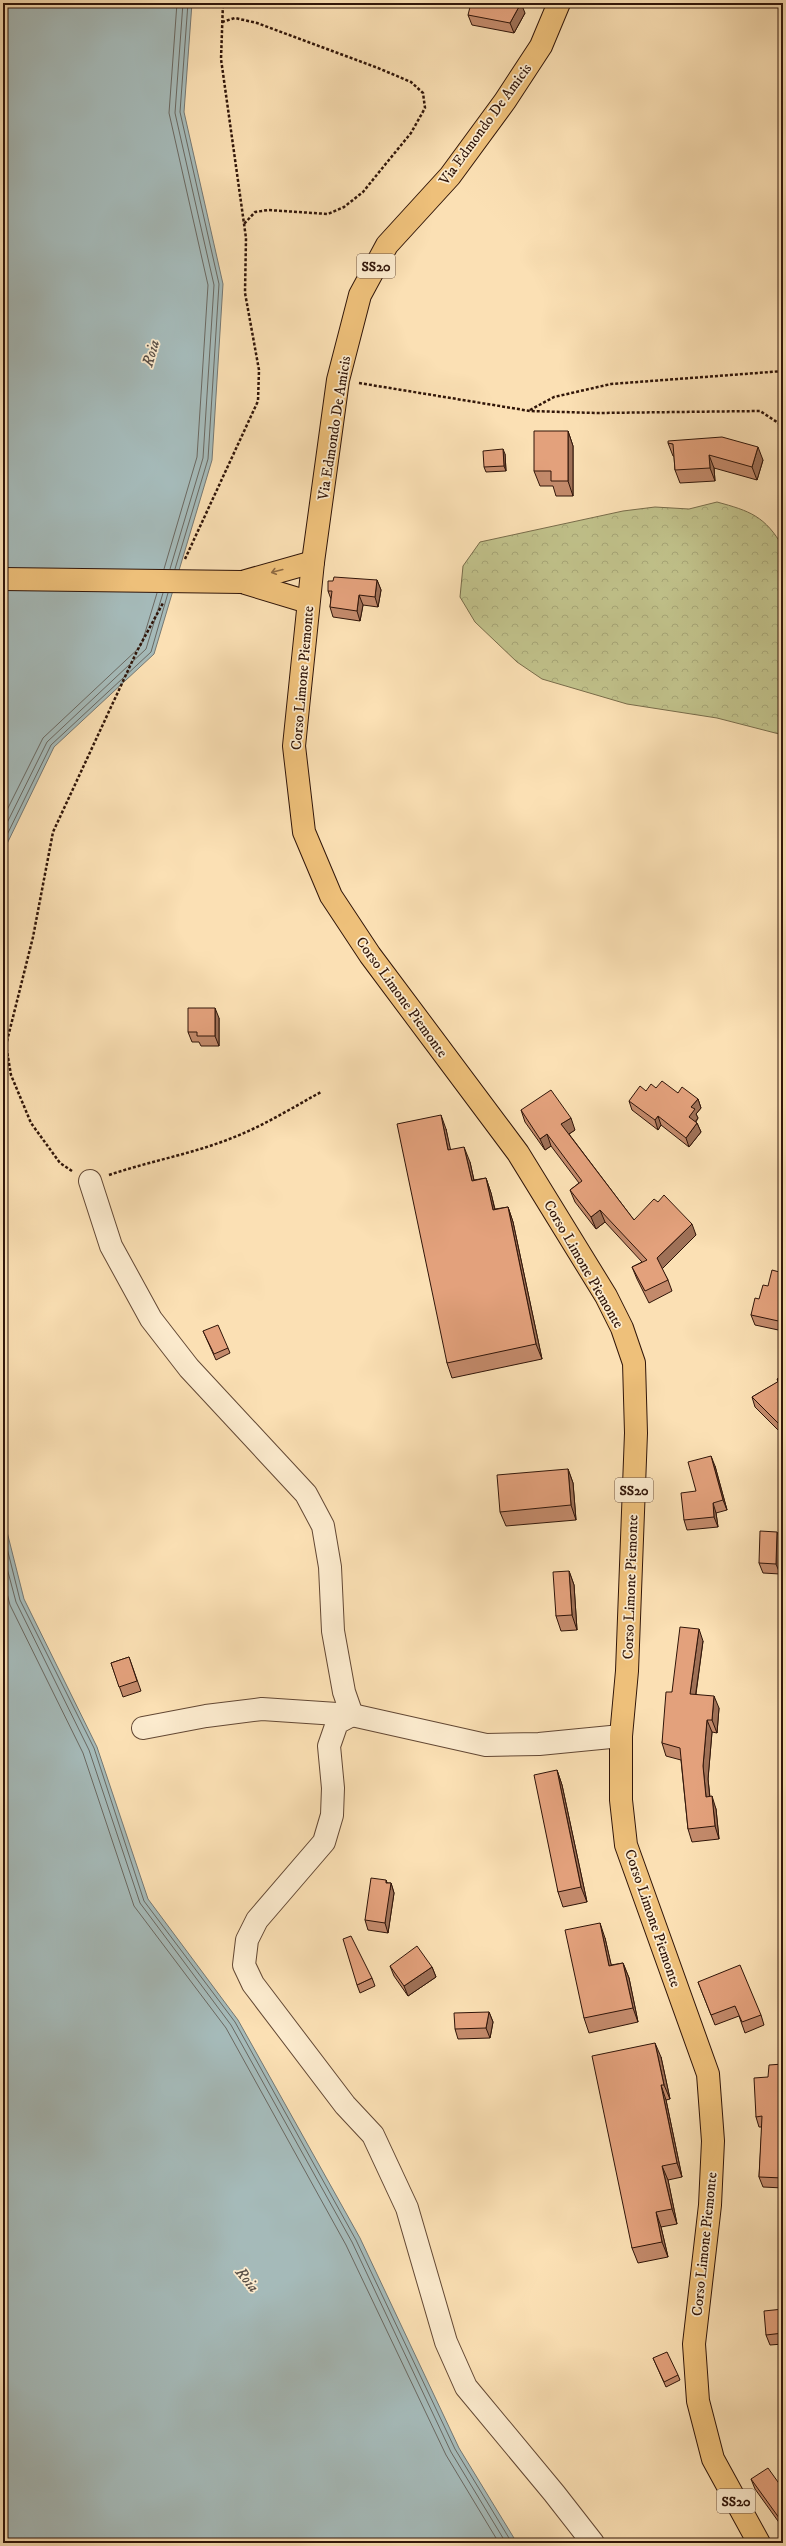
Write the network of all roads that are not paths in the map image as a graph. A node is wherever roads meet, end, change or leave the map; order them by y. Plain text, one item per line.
1 (559, 3) edge
2 (312, 571) junction
3 (3, 579) edge
4 (242, 582) junction
5 (308, 602) junction
6 (90, 1181) road end
7 (352, 1715) junction
8 (143, 1728) dead end
9 (621, 1736) junction
10 (593, 2543) edge
11 (759, 2543) edge

1 - 2 main road, Via Edmondo De Amicis / SS20
2 -> 4 main road
2 - 5 main road, Corso Limone Piemonte / SS20
3 - 4 main road, bridge
4 - 5 main road
5 - 9 main road, Corso Limone Piemonte / SS20
6 - 7 lane
7 - 8 lane
7 - 9 lane
7 - 10 lane
9 - 11 main road, Corso Limone Piemonte / SS20

